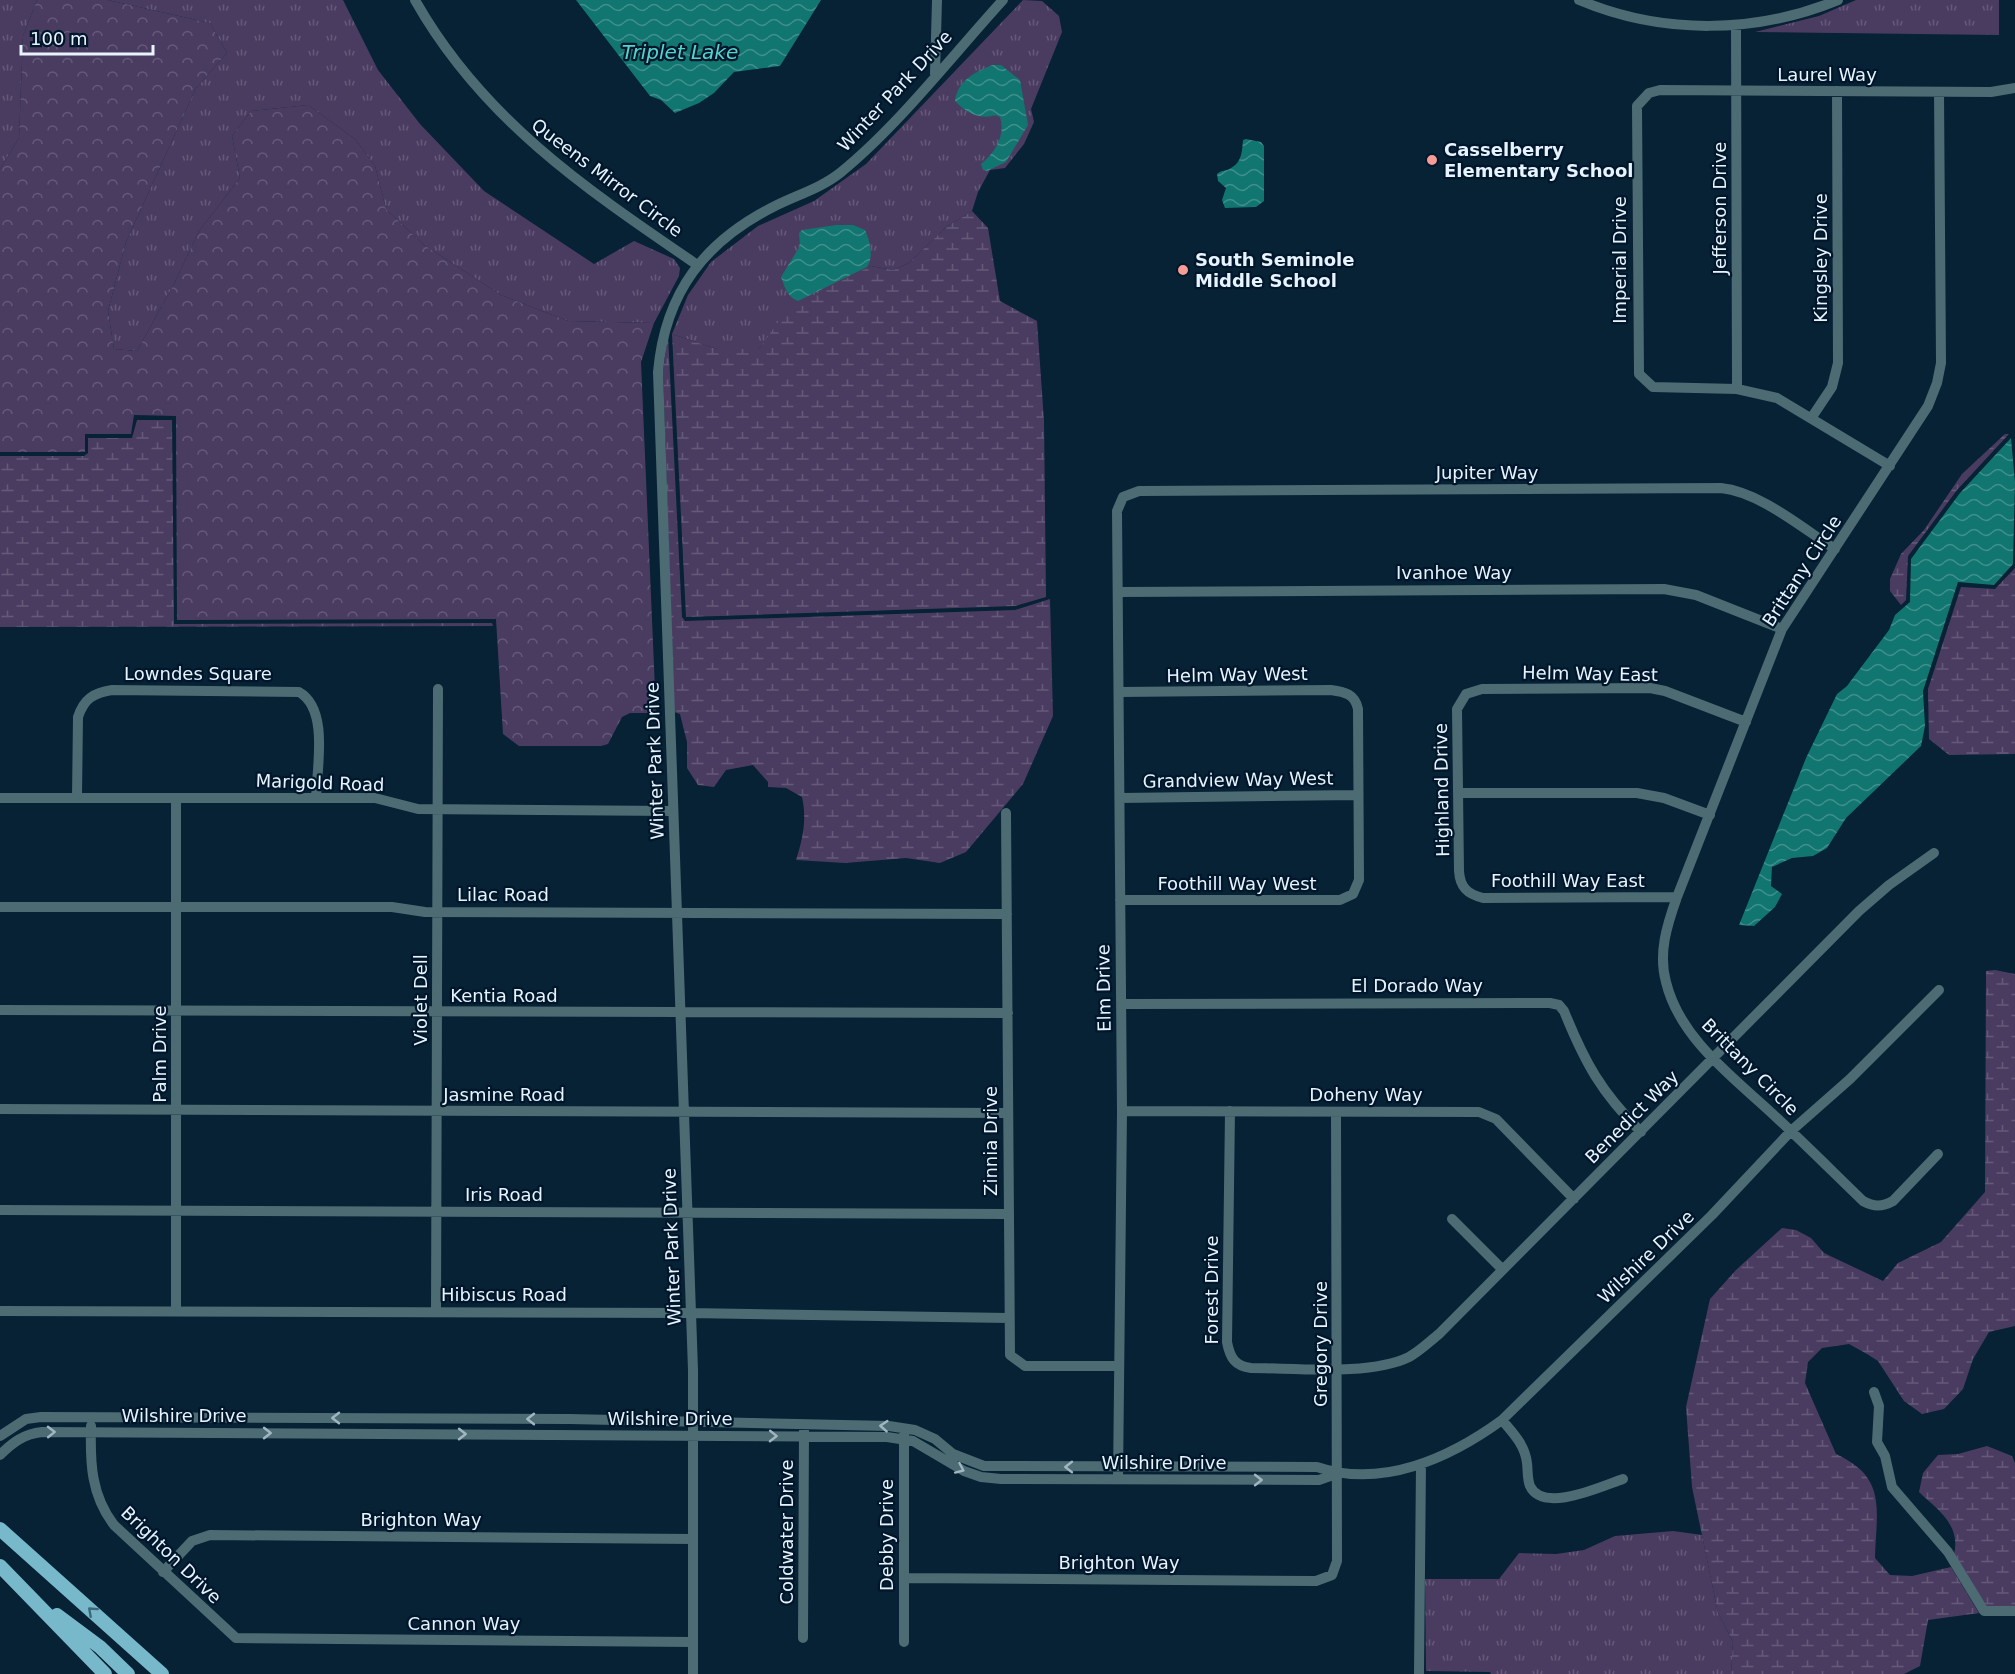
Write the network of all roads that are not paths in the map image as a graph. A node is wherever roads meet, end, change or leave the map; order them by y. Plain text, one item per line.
1 (415, 0) edge
2 (937, 0) edge
3 (1003, 0) edge
4 (1579, 0) edge
5 (1838, 0) edge
6 (1736, 27) junction
7 (935, 74) junction
8 (2015, 88) edge
9 (1735, 91) junction
10 (1837, 91) junction
11 (1939, 92) junction
12 (1641, 100) joint
13 (696, 264) junction
14 (1737, 389) junction
15 (1812, 417) junction
16 (1890, 466) junction
17 (1123, 497) joint
18 (1835, 549) junction
19 (1118, 592) junction
20 (1782, 629) junction
21 (438, 689) dead end
22 (1120, 692) junction
23 (1466, 694) joint
24 (1746, 722) junction
25 (1459, 793) junction
26 (1358, 795) junction
27 (77, 797) junction
28 (0, 798) edge
29 (176, 798) junction
30 (316, 798) junction
31 (1120, 798) junction
32 (438, 809) junction
33 (673, 811) junction
34 (1006, 813) dead end
35 (1710, 815) junction
36 (1934, 853) dead end
37 (1463, 888) joint
38 (1677, 897) junction
39 (1120, 900) junction
40 (0, 907) edge
41 (177, 907) junction
42 (438, 912) junction
43 (677, 912) junction
44 (1007, 914) junction
45 (1939, 990) dead end
46 (1121, 1004) junction
47 (0, 1010) edge
48 (177, 1010) junction
49 (680, 1012) junction
50 (1008, 1012) junction
51 (437, 1013) junction
52 (1713, 1058) junction
53 (0, 1109) edge
54 (176, 1111) junction
55 (437, 1111) junction
56 (1122, 1111) junction
57 (1230, 1111) junction
58 (684, 1112) junction
59 (1336, 1112) junction
60 (1008, 1113) junction
61 (1791, 1131) junction
62 (1641, 1132) junction
63 (1938, 1154) dead end
64 (1574, 1199) junction
65 (0, 1210) edge
66 (176, 1210) junction
67 (437, 1212) junction
68 (688, 1213) junction
69 (1008, 1214) junction
70 (1452, 1219) dead end
71 (1502, 1269) junction
72 (0, 1311) edge
73 (176, 1311) junction
74 (436, 1311) junction
75 (690, 1313) junction
76 (1008, 1318) junction
77 (1119, 1366) junction
78 (1338, 1368) junction
79 (1874, 1392) dead end
80 (91, 1417) junction
81 (379, 1418) junction
82 (569, 1419) junction
83 (1502, 1420) junction
84 (694, 1422) junction
85 (804, 1431) junction
86 (91, 1432) junction
87 (3, 1433) edge
88 (380, 1434) junction
89 (570, 1434) junction
90 (693, 1435) junction
91 (904, 1435) junction
92 (13, 1442) junction
93 (0, 1455) edge
94 (1421, 1464) junction
95 (1118, 1467) junction
96 (1336, 1474) junction
97 (1118, 1479) junction
98 (1623, 1479) dead end
99 (0, 1529) edge
100 (693, 1539) junction
101 (0, 1566) edge
102 (164, 1572) junction
103 (1332, 1575) joint
104 (904, 1578) junction
105 (31, 1596) junction
106 (2015, 1611) edge
107 (236, 1638) joint
108 (803, 1638) dead end
109 (693, 1642) junction
110 (904, 1642) dead end
111 (105, 1674) edge
112 (128, 1674) edge
113 (162, 1674) edge
114 (693, 1674) edge
115 (1419, 1674) edge

1 - 13 street, Queens Mirror Circle
2 - 7 street
3 - 7 street, Winter Park Drive
4 - 6 street
5 - 6 street
6 - 9 street, Jefferson Drive
7 - 13 street, Winter Park Drive
8 - 11 street, Laurel Way
9 - 10 street, Laurel Way
9 - 12 street, Laurel Way
9 - 14 street, Jefferson Drive
10 - 11 street, Laurel Way
10 - 15 street, Kingsley Drive
11 - 16 street, Brittany Circle
12 - 14 street, Imperial Drive
13 - 33 street, Winter Park Drive
14 - 15 street
15 - 16 street
16 - 18 street, Brittany Circle
17 - 18 street, Jupiter Way
17 - 19 street, Elm Drive
18 - 20 street, Brittany Circle
19 - 20 street, Ivanhoe Way
19 - 22 street, Elm Drive
20 - 24 street, Brittany Circle
21 - 32 street, Violet Dell
22 - 26 street, Helm Way West
22 - 31 street, Elm Drive
23 - 24 street, Helm Way East
23 - 25 street, Highland Drive
24 - 35 street, Brittany Circle
25 - 35 street
25 - 37 street, Highland Drive
26 - 31 street, Grandview Way West
26 - 39 street, Foothill Way West
27 - 28 street, Marigold Road
27 - 29 street, Marigold Road
27 - 30 street, Lowndes Square
29 - 30 street, Marigold Road
29 - 41 street, Palm Drive
30 - 32 street, Marigold Road
31 - 39 street, Elm Drive
32 - 33 street, Marigold Road
32 - 42 street, Violet Dell
33 - 43 street, Winter Park Drive
34 - 44 street, Zinnia Drive
35 - 38 street, Brittany Circle
36 - 52 street, Benedict Way
37 - 38 street, Foothill Way East
38 - 52 street, Brittany Circle
39 - 46 street, Elm Drive
40 - 41 street, Lilac Road
41 - 42 street, Lilac Road
41 - 48 street, Palm Drive
42 - 43 street, Lilac Road
42 - 51 street, Violet Dell
43 - 44 street, Lilac Road
43 - 49 street, Winter Park Drive
44 - 50 street, Zinnia Drive
45 - 61 street, Wilshire Drive
46 - 56 street, Elm Drive
46 - 62 street, El Dorado Way
47 - 48 street, Kentia Road
48 - 51 street, Kentia Road
48 - 54 street, Palm Drive
49 - 50 street, Kentia Road
49 - 51 street, Kentia Road
49 - 58 street, Winter Park Drive
50 - 60 street, Zinnia Drive
51 - 55 street, Violet Dell
52 - 61 street, Brittany Circle
52 - 62 street, Benedict Way
53 - 54 street, Jasmine Road
54 - 55 street, Jasmine Road
54 - 66 street, Palm Drive
55 - 58 street, Jasmine Road
55 - 67 street, Violet Dell
56 - 57 street, Doheny Way
56 - 77 street, Elm Drive
57 - 59 street, Doheny Way
57 - 78 street, Forest Drive
58 - 60 street, Jasmine Road
58 - 68 street, Winter Park Drive
59 - 64 street, Doheny Way
59 - 78 street, Gregory Drive
60 - 69 street, Zinnia Drive
61 - 63 street, Brittany Circle
61 - 83 street, Wilshire Drive
62 - 64 street, Benedict Way
64 - 71 street, Benedict Way
65 - 66 street, Iris Road
66 - 67 street, Iris Road
66 - 73 street, Palm Drive
67 - 68 street, Iris Road
67 - 74 street, Violet Dell
68 - 69 street, Iris Road
68 - 75 street, Winter Park Drive
69 - 76 street, Zinnia Drive
70 - 71 street
71 - 78 street, Benedict Way
72 - 73 street, Hibiscus Road
73 - 74 street, Hibiscus Road
74 - 75 street, Hibiscus Road
75 - 76 street, Hibiscus Road
75 - 84 street, Winter Park Drive
76 - 77 street, Zinnia Drive
77 - 95 street, Elm Drive
78 - 96 street, Gregory Drive
79 - 106 street
81 -> 80 street, Wilshire Drive
80 - 86 street, Brighton Drive
80 - 87 street, Wilshire Drive
82 -> 81 street, Wilshire Drive
81 - 88 street
82 - 84 street, Wilshire Drive
82 - 89 street
83 - 94 street, Wilshire Drive
83 - 98 street
84 - 85 street, Wilshire Drive
84 - 90 street, Winter Park Drive
90 -> 85 street, Wilshire Drive
85 - 91 street, Wilshire Drive
85 - 108 street, Coldwater Drive
86 -> 88 street, Wilshire Drive
92 -> 86 street, Wilshire Drive
86 - 102 street, Brighton Drive
87 - 92 street
88 -> 89 street, Wilshire Drive
89 - 90 street, Wilshire Drive
90 - 100 street, Winter Park Drive
95 -> 91 street, Wilshire Drive
91 -> 97 street, Wilshire Drive
91 - 104 street, Debby Drive
92 - 93 street, Wilshire Drive
94 - 96 street, Wilshire Drive
94 - 115 street
95 - 96 street, Wilshire Drive
95 - 97 street, Elm Drive
97 -> 96 street, Wilshire Drive
96 - 103 street, Gregory Drive
113 -> 99 main road
100 - 102 street, Brighton Way
100 - 109 street, Winter Park Drive
101 - 105 main road
102 - 107 street, Brighton Drive
103 - 104 street, Brighton Way
104 - 110 street, Debby Drive
105 - 111 main road
105 - 112 main road
107 - 109 street, Cannon Way
109 - 114 street, Winter Park Drive

